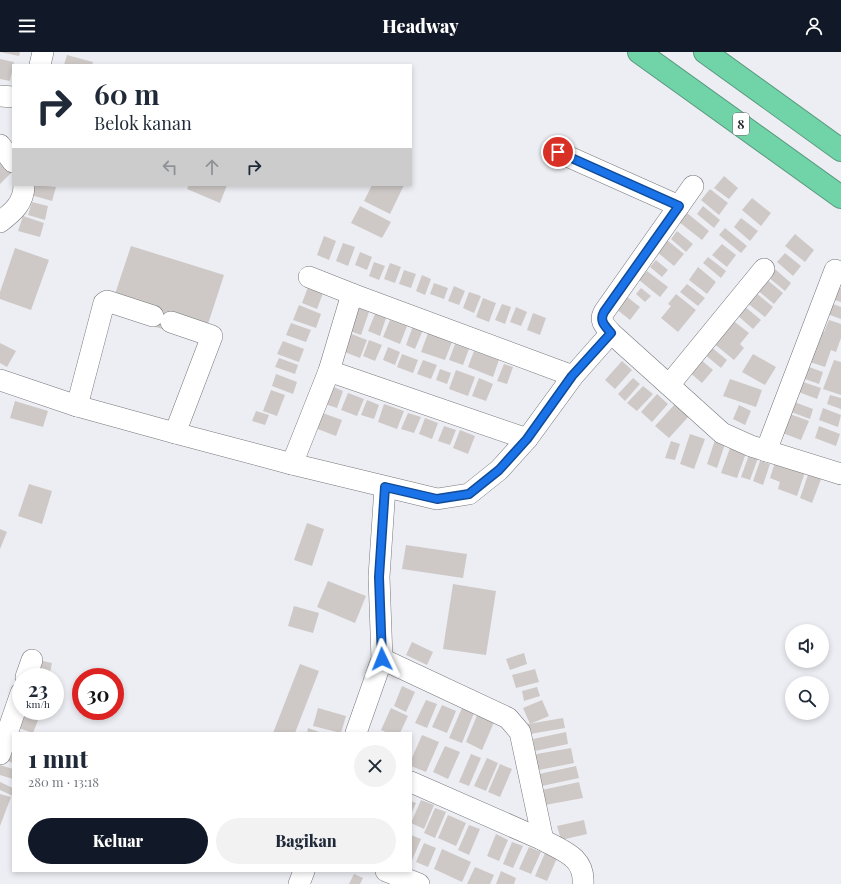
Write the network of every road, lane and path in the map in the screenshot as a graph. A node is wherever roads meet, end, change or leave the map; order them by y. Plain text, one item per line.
1 (43, 52) edge
2 (639, 52) edge
3 (704, 52) edge
4 (719, 60) edge
5 (40, 64) edge
6 (0, 96) edge
7 (12, 97) edge
8 (0, 145) edge
9 (841, 150) edge
10 (558, 152) dead end
11 (12, 161) edge
12 (24, 186) edge
13 (694, 186) dead end
14 (841, 197) edge
15 (679, 206) junction
16 (0, 222) edge
17 (764, 269) dead end
18 (835, 270) dead end
19 (309, 277) dead end
20 (352, 294) junction
21 (611, 333) junction
22 (329, 371) junction
23 (572, 376) junction
24 (0, 380) edge
25 (669, 385) junction
26 (77, 406) junction
27 (175, 433) junction
28 (527, 439) junction
29 (766, 451) junction
30 (292, 464) junction
31 (841, 474) edge
32 (385, 487) junction
33 (382, 659) junction
34 (12, 719) edge
35 (356, 732) edge
36 (0, 754) edge
37 (412, 782) edge
38 (543, 840) junction
39 (304, 872) edge
40 (389, 872) edge
41 (299, 884) edge
42 (419, 884) edge
43 (583, 884) edge

1 - 5 street
2 - 14 highway, 8
3 - 4 highway
4 - 9 highway
6 - 7 street
8 - 11 street
10 - 15 street
12 - 16 street
13 - 15 street
15 - 21 street
17 - 25 street
18 - 29 street
19 - 20 street
20 - 22 street
20 - 23 street
21 - 23 street
21 - 25 street
22 - 28 street
22 - 30 street
23 - 28 street
24 - 26 street
25 - 29 street
26 - 27 street
26 - 27 street
27 - 30 street
28 - 32 street
29 - 31 street
30 - 32 street
32 - 33 street
33 - 35 street
33 - 38 street
34 - 36 street
37 - 38 street
38 - 43 street
39 - 41 street
40 - 42 street

